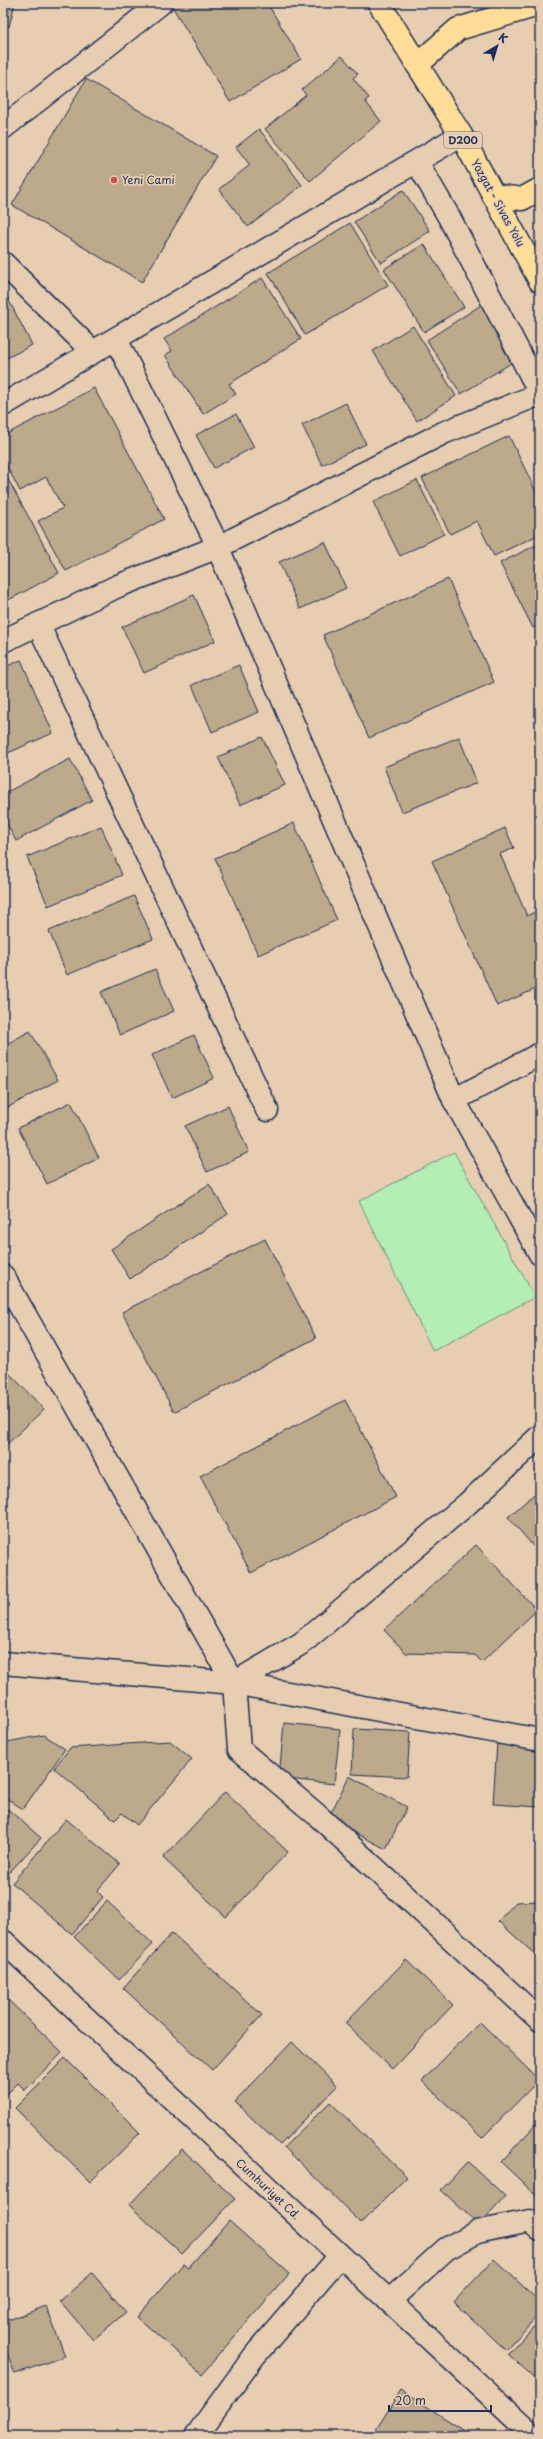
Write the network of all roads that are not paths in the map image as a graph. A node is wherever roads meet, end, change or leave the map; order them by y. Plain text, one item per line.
1 (161, 3) edge
2 (379, 3) edge
3 (538, 6) edge
4 (417, 66) junction
5 (3, 128) edge
6 (461, 135) junction
7 (417, 162) junction
8 (540, 189) edge
9 (493, 195) junction
10 (3, 263) edge
11 (540, 281) edge
12 (116, 339) junction
13 (93, 352) junction
14 (540, 394) edge
15 (3, 405) edge
16 (218, 547) junction
17 (38, 624) junction
18 (3, 641) edge
19 (540, 1054) edge
20 (454, 1100) junction
21 (267, 1110) dead end
22 (540, 1254) edge
23 (3, 1276) edge
24 (540, 1436) edge
25 (3, 1663) edge
26 (234, 1683) junction
27 (540, 1740) edge
28 (3, 1941) edge
29 (540, 2020) edge
30 (540, 2230) edge
31 (340, 2256) junction
32 (389, 2301) junction
33 (196, 2436) edge
34 (534, 2436) edge

1 - 5 street
2 - 4 highway, Yozgat - Sivas Yolu / D200
3 - 4 highway
4 - 6 highway, Yozgat - Sivas Yolu / D200
6 - 7 street
6 - 9 highway, Yozgat - Sivas Yolu / D200
7 - 12 street
7 - 14 street
8 - 9 highway
9 - 11 highway, Yozgat - Sivas Yolu / D200
10 - 13 street
12 - 13 street
12 - 16 street
13 - 15 street
14 - 16 street
16 - 17 street
16 - 20 street
17 - 18 street
17 - 21 street
19 - 20 street
20 - 22 street
23 - 26 street
24 - 26 street
25 - 26 street
26 - 27 street
26 - 29 street
28 - 31 street, Cumhuriyet Cd.
30 - 32 street
31 - 32 street, Cumhuriyet Cd.
31 - 33 street
32 - 34 street, Cumhuriyet Cd.

